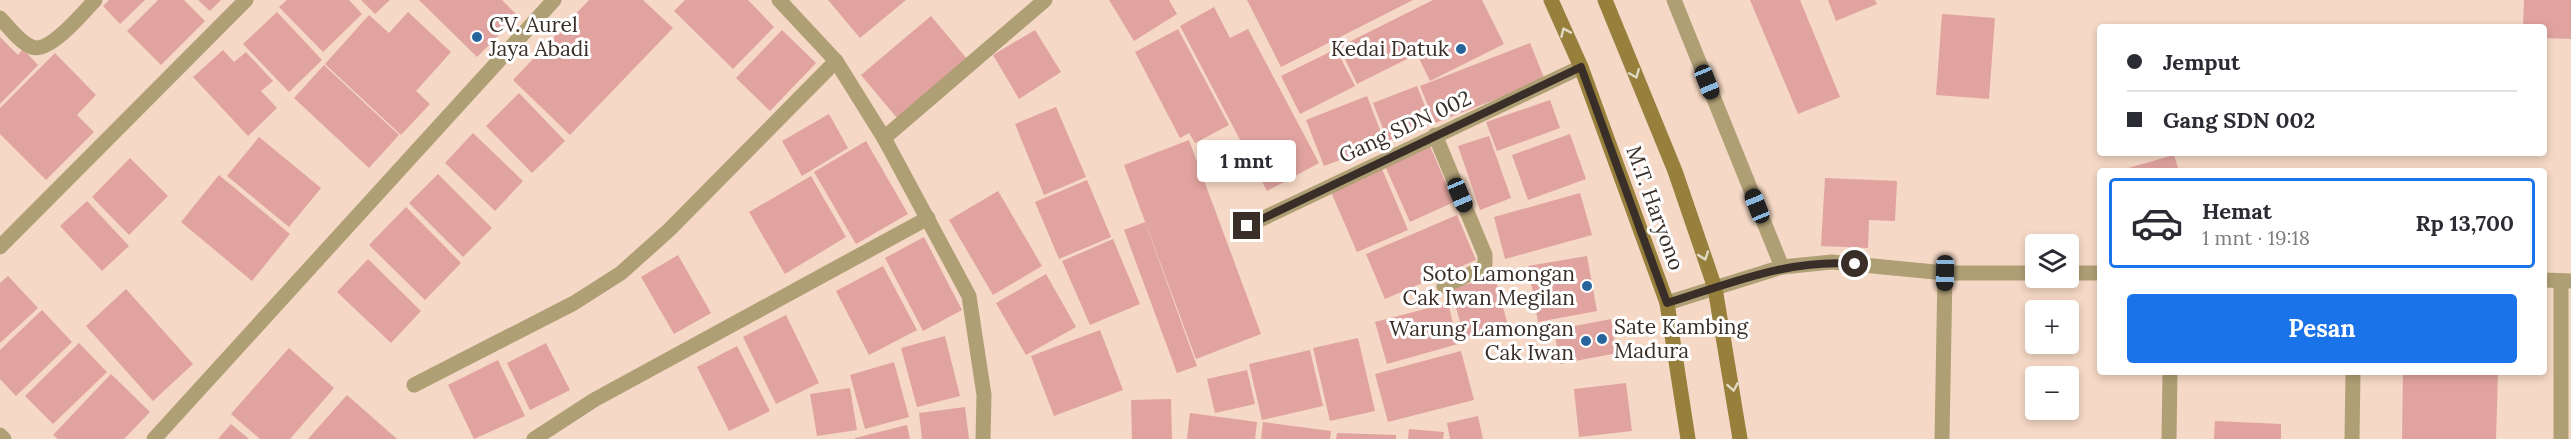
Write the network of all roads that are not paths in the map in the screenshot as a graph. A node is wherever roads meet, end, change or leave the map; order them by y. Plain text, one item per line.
1 (95, 0) edge
2 (246, 0) edge
3 (554, 0) edge
4 (779, 0) edge
5 (1045, 0) edge
6 (1551, 0) edge
7 (1605, 0) edge
8 (1674, 0) edge
9 (0, 18) edge
10 (836, 61) junction
11 (1581, 67) junction
12 (1435, 135) junction
13 (884, 138) junction
14 (928, 218) junction
15 (1247, 226) dead end
16 (0, 247) edge
17 (1782, 267) junction
18 (1945, 273) junction
19 (2025, 273) edge
20 (2079, 273) edge
21 (2097, 273) edge
22 (2547, 280) edge
23 (2566, 281) edge
24 (1444, 286) dead end
25 (1715, 288) junction
26 (1667, 303) junction
27 (2170, 375) edge
28 (2353, 375) edge
29 (414, 385) dead end
30 (0, 435) edge
31 (4, 439) edge
32 (154, 439) edge
33 (534, 439) edge
34 (983, 439) edge
35 (1688, 439) edge
36 (1740, 439) edge
37 (1942, 439) edge
38 (2169, 439) edge
39 (2352, 439) edge
40 (2561, 439) edge

1 - 9 street
2 - 16 street
3 - 32 street
4 - 10 street
5 - 13 street
11 -> 6 main road, M.T. Haryono
7 -> 25 main road, M.T. Haryono
8 - 17 street
10 - 13 street
10 - 29 street
11 - 12 street, Gang SDN 002
11 - 26 main road, M.T. Haryono
12 - 15 street, Gang SDN 002
12 - 24 street
13 - 14 street
14 - 33 street
14 - 34 street
17 - 18 street
17 - 25 street
18 - 19 street
18 - 37 street
20 - 21 street
22 - 23 street
23 - 40 street
25 - 26 street
25 -> 36 main road, M.T. Haryono
26 - 35 main road, M.T. Haryono
27 - 38 street
28 - 39 street
30 - 31 street

